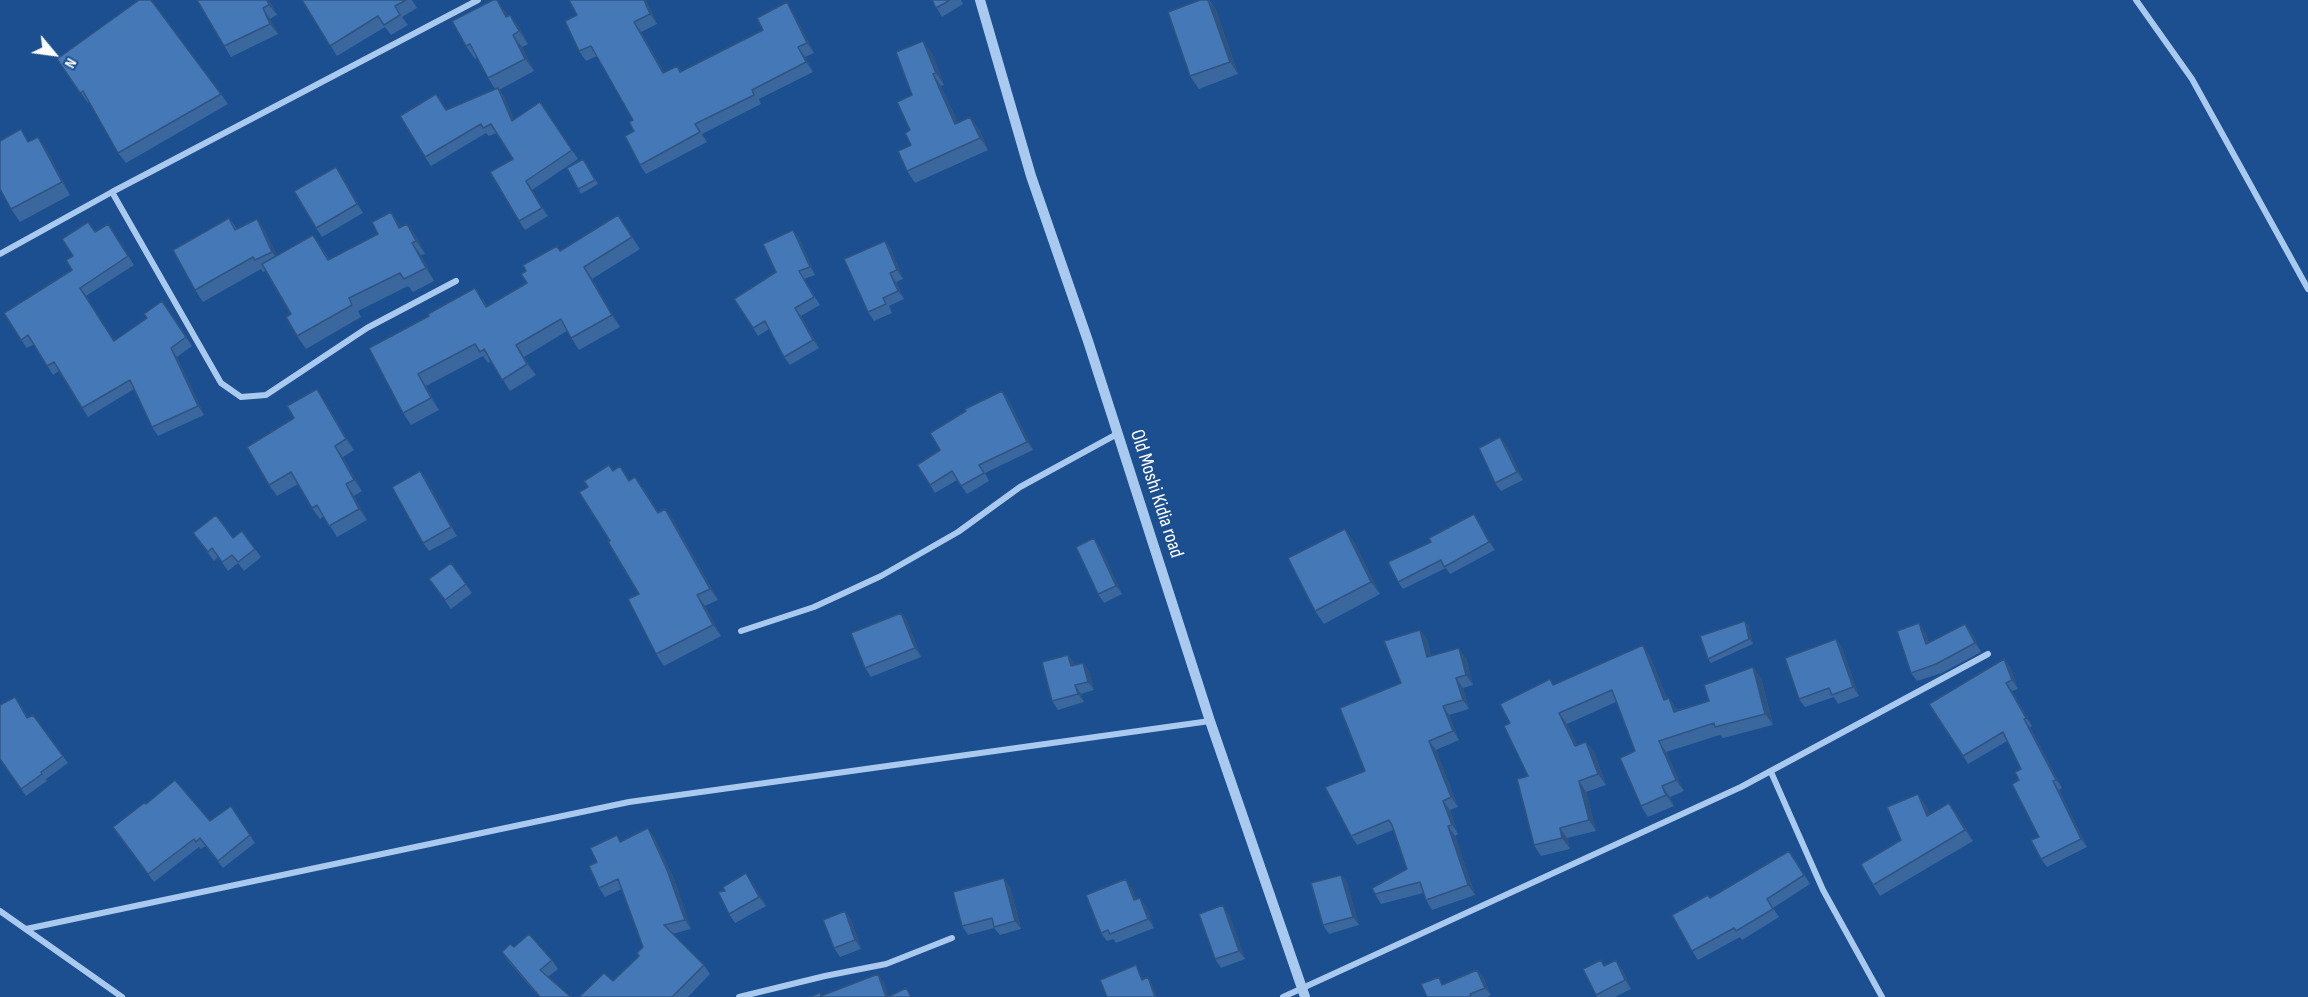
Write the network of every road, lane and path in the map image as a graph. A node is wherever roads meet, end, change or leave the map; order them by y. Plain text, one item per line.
1 (478, 0) edge
2 (980, 0) edge
3 (2136, 0) edge
4 (112, 192) junction
5 (0, 254) edge
6 (456, 280) dead end
7 (2308, 289) edge
8 (1117, 434) junction
9 (741, 631) dead end
10 (1988, 654) dead end
11 (1210, 721) junction
12 (1771, 771) junction
13 (0, 911) edge
14 (26, 929) junction
15 (952, 938) dead end
16 (1304, 993) edge
17 (122, 997) edge
18 (739, 997) edge
19 (1283, 997) edge
20 (1882, 997) edge

1 - 4 street
2 - 8 street, Old Moshi Kidia road
3 - 7 street
4 - 5 street
4 - 6 street
8 - 9 street
8 - 11 street, Old Moshi Kidia road
10 - 12 street
11 - 14 street
11 - 16 street, Old Moshi Kidia road
12 - 16 street
12 - 20 street
13 - 14 street
14 - 17 street
15 - 18 street
16 - 19 street

